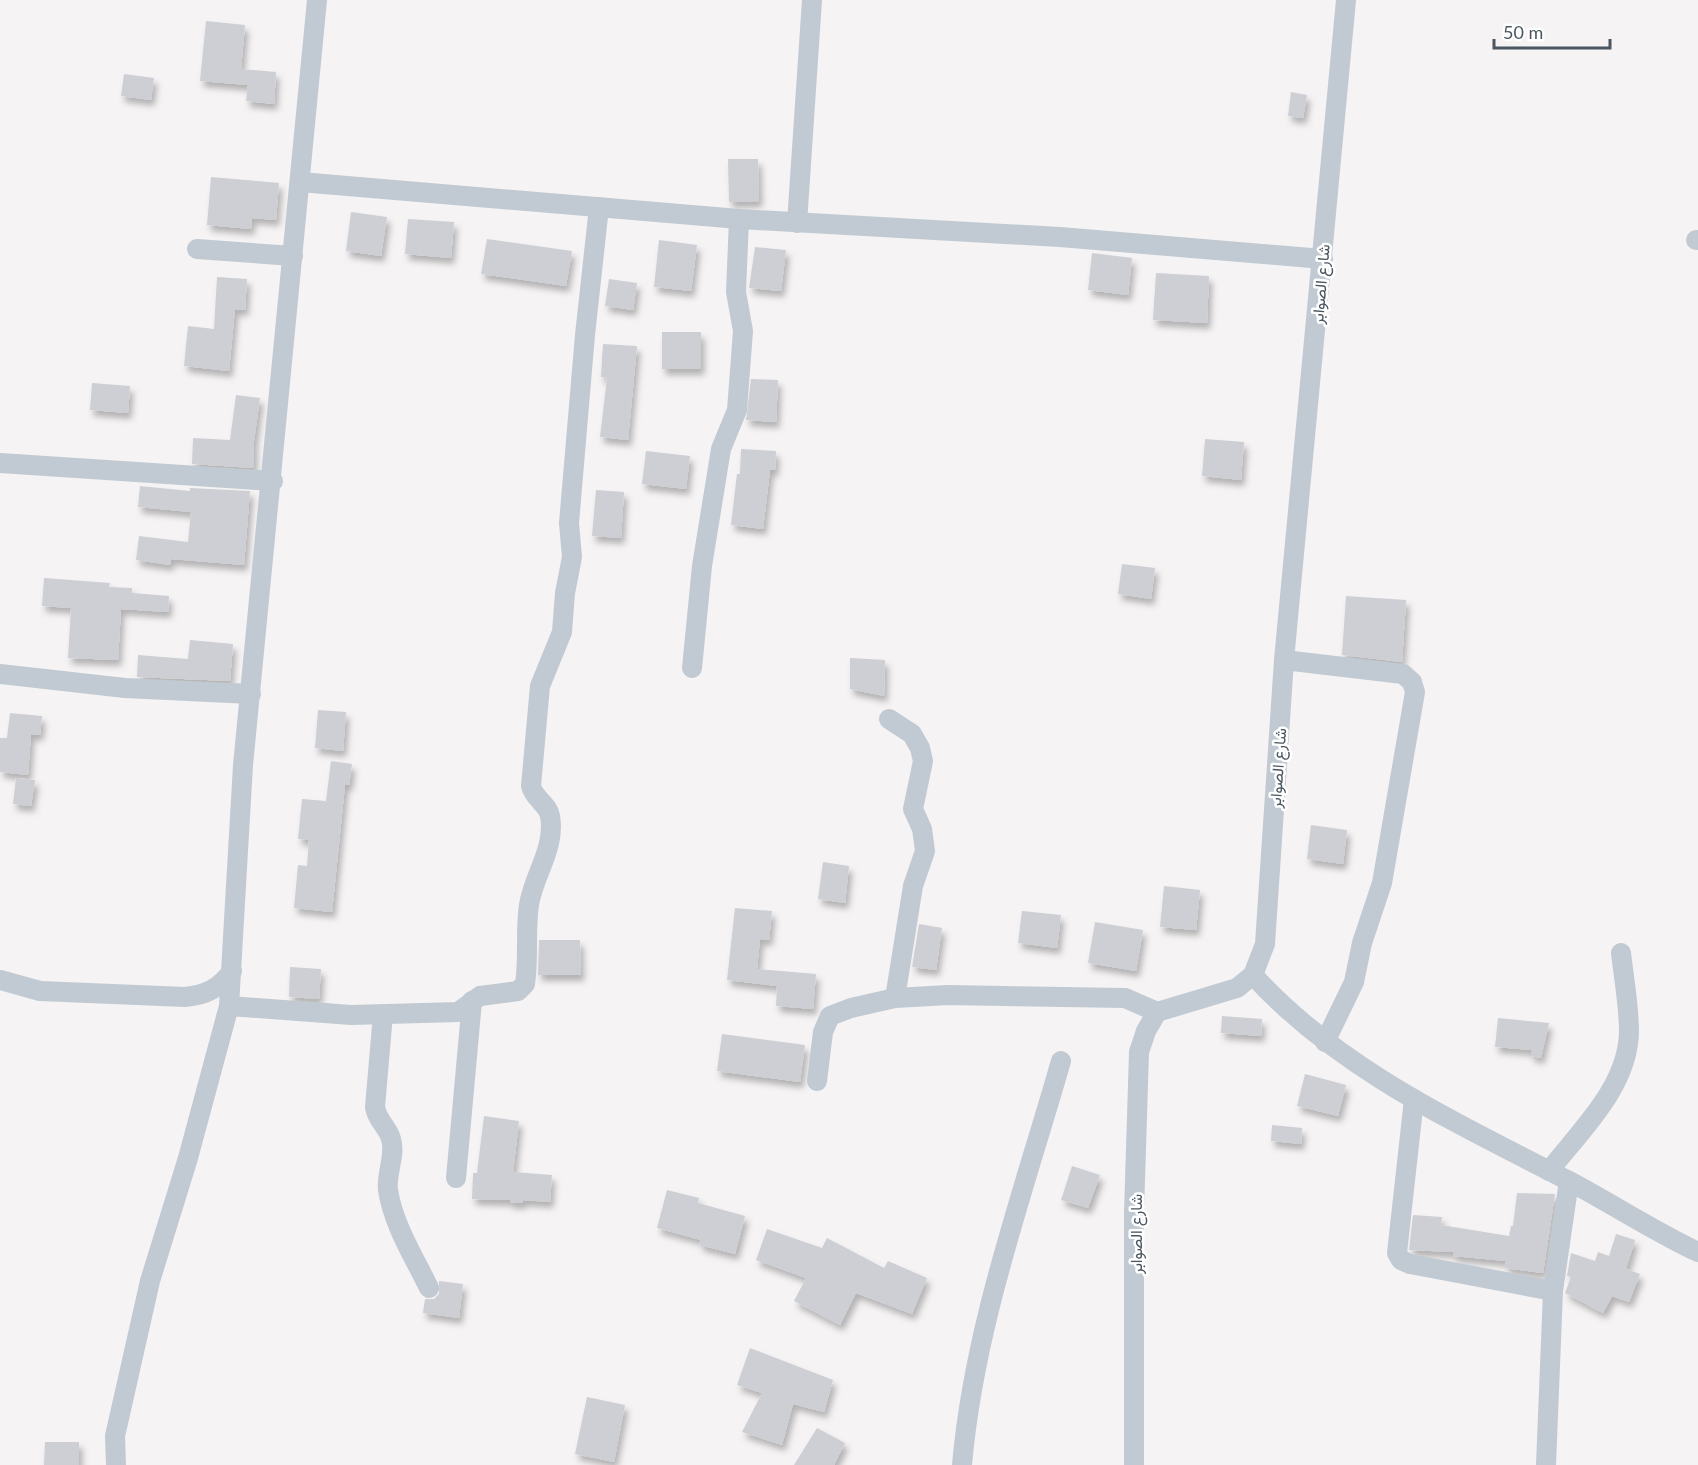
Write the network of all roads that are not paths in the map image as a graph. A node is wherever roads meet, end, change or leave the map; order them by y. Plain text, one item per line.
1 (317, 0) edge
2 (812, 0) edge
3 (1346, 0) edge
4 (300, 183) junction
5 (600, 207) junction
6 (739, 219) junction
7 (797, 223) junction
8 (196, 249) dead end
9 (293, 256) junction
10 (1323, 259) junction
11 (0, 463) edge
12 (273, 481) junction
13 (1284, 660) junction
14 (692, 669) dead end
15 (0, 674) edge
16 (251, 694) junction
17 (889, 719) dead end
18 (1621, 953) dead end
19 (232, 971) junction
20 (1253, 975) junction
21 (0, 980) edge
22 (895, 998) junction
23 (472, 1001) junction
24 (229, 1006) junction
25 (1157, 1012) junction
26 (383, 1014) junction
27 (1325, 1042) junction
28 (1061, 1061) dead end
29 (817, 1081) dead end
30 (1414, 1099) junction
31 (1549, 1171) junction
32 (456, 1178) dead end
33 (1569, 1181) junction
34 (1698, 1252) edge
35 (429, 1288) dead end
36 (1553, 1291) junction
37 (116, 1465) edge
38 (962, 1465) edge
39 (1134, 1465) edge
40 (1546, 1465) edge

1 - 4 street
2 - 7 street
3 - 10 street, شارع الصوابر
4 - 5 street
4 - 9 street
5 - 6 street
5 - 23 street
6 - 7 street
6 - 14 street
7 - 10 street
8 - 9 street
9 - 12 street
10 - 13 street, شارع الصوابر
11 - 12 street
12 - 16 street
13 - 20 street, شارع الصوابر
13 - 27 street
15 - 16 street
16 - 19 street
17 - 22 street
18 - 31 street
19 - 21 street
19 - 24 street
20 - 25 street
20 - 27 street
22 - 25 street
22 - 29 street
23 - 26 street
23 - 32 street
24 - 26 street
24 - 37 street
25 - 39 street, شارع الصوابر
26 - 35 street
27 - 30 street
28 - 38 street
30 - 31 street
30 - 36 street
31 - 33 street
33 - 34 street
33 - 36 street
36 - 40 street

